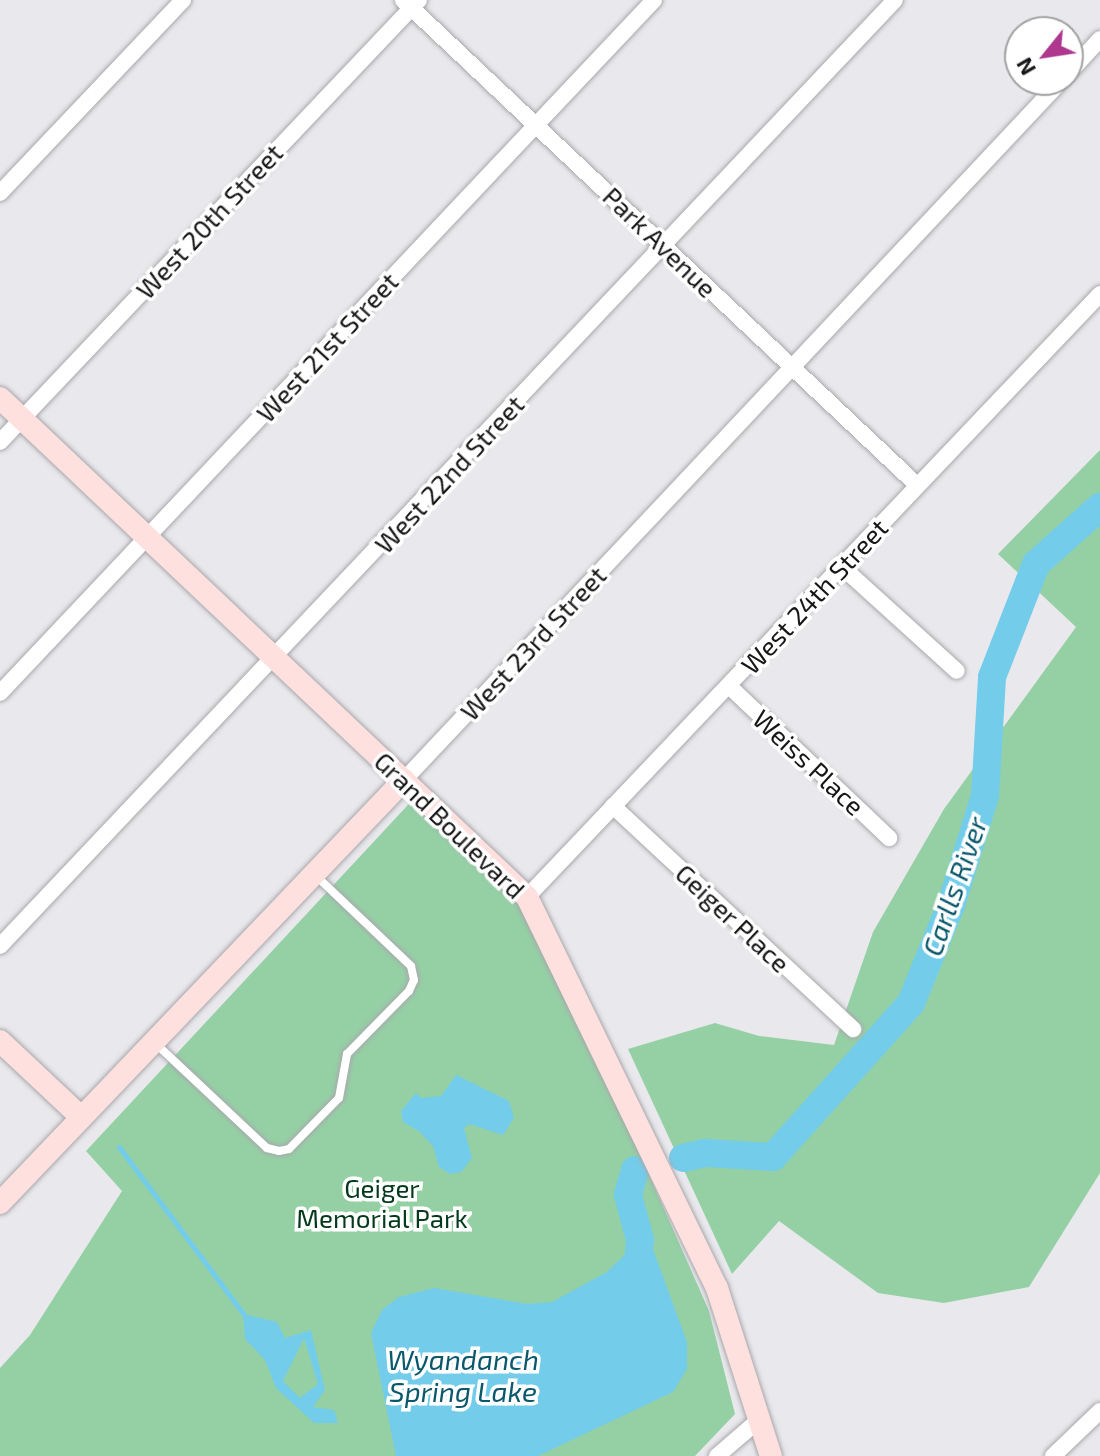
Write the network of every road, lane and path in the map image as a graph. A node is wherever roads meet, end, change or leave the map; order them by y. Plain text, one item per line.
1 (183, 0) edge
2 (654, 0) edge
3 (895, 0) edge
4 (411, 3) edge
5 (1100, 39) edge
6 (1084, 56) edge
7 (1047, 96) edge
8 (536, 124) junction
9 (0, 193) edge
10 (665, 246) junction
11 (1100, 294) edge
12 (793, 369) junction
13 (0, 398) edge
14 (22, 418) junction
15 (0, 442) edge
16 (917, 485) junction
17 (148, 538) junction
18 (841, 566) junction
19 (276, 657) junction
20 (957, 671) dead end
21 (729, 686) junction
22 (0, 693) edge
23 (404, 780) junction
24 (613, 806) junction
25 (889, 838) dead end
26 (314, 873) junction
27 (527, 897) junction
28 (0, 946) edge
29 (853, 1029) dead end
30 (0, 1041) edge
31 (153, 1042) junction
32 (81, 1117) junction
33 (0, 1203) edge
34 (1100, 1411) edge
35 (760, 1419) junction
36 (717, 1456) edge
37 (771, 1456) edge
38 (1053, 1456) edge

1 - 9 street
2 - 8 street, West 21st Street
3 - 10 street, West 22nd Street
4 - 8 street, Park Avenue
4 - 14 street, West 20th Street
5 - 6 street
7 - 12 street, West 23rd Street
8 - 10 street, Park Avenue
8 - 17 street, West 21st Street
10 - 12 street, Park Avenue
10 - 19 street, West 22nd Street
11 - 16 street, West 24th Street
12 - 16 street, Park Avenue
12 - 23 street, West 23rd Street
13 - 14 street, Grand Boulevard
14 - 15 street, West 20th Street
14 - 17 street, Grand Boulevard
16 - 18 street, West 24th Street
17 - 19 street, Grand Boulevard
17 - 22 street, West 21st Street
18 - 20 street
18 - 21 street, West 24th Street
19 - 23 street, Grand Boulevard
19 - 28 street, West 22nd Street
21 - 24 street, West 24th Street
21 - 25 street, Weiss Place
23 - 26 street, West 23rd Street
23 - 27 street, Grand Boulevard
24 - 27 street, West 24th Street
24 - 29 street, Geiger Place
26 - 31 street, West 23rd Street
26 - 31 lane
27 - 35 street, Grand Boulevard
30 - 32 street
31 - 32 street, West 23rd Street
32 - 33 street, West 23rd Street
34 - 38 street
35 - 36 street
35 - 37 street, Grand Boulevard

